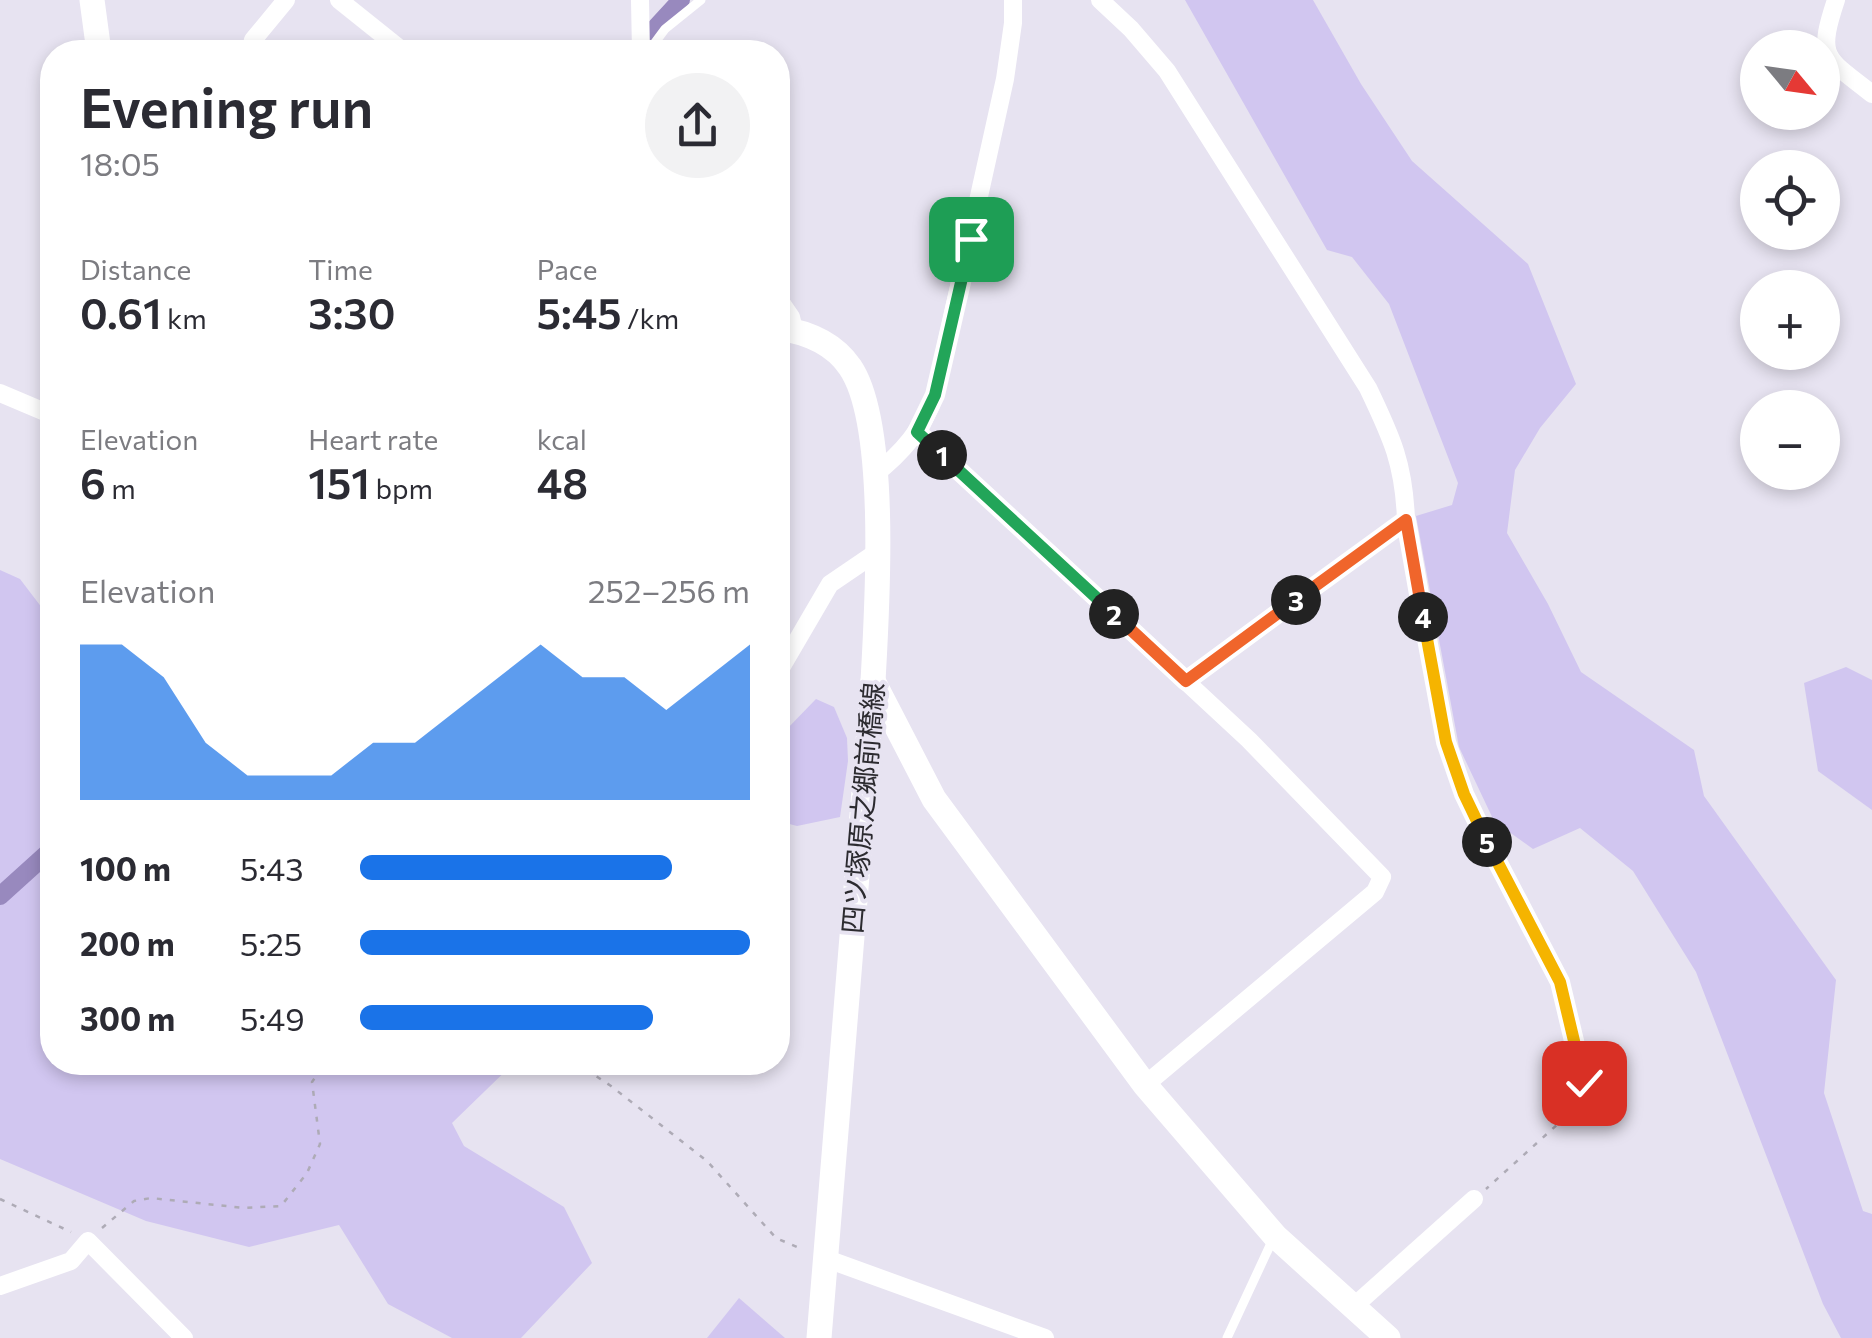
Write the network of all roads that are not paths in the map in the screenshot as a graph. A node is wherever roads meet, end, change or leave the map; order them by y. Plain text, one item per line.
1 (92, 0) edge
2 (286, 0) edge
3 (338, 0) edge
4 (640, 0) edge
5 (701, 0) edge
6 (1013, 0) edge
7 (1100, 0) edge
8 (1836, 0) edge
9 (97, 40) edge
10 (253, 40) edge
11 (389, 40) edge
12 (640, 40) edge
13 (657, 40) edge
14 (1872, 94) edge
15 (790, 330) edge
16 (0, 393) edge
17 (40, 409) edge
18 (917, 432) junction
19 (874, 474) junction
20 (877, 552) junction
21 (790, 652) edge
22 (873, 681) junction
23 (1186, 681) junction
24 (1145, 1086) junction
25 (1474, 1200) road end
26 (1274, 1236) junction
27 (827, 1259) junction
28 (0, 1286) edge
29 (1352, 1308) junction
30 (184, 1338) edge
31 (819, 1338) edge
32 (1045, 1338) edge
33 (1227, 1338) edge
34 (1388, 1338) edge

1 - 9 main road
2 - 10 street
3 - 11 street
4 - 12 street
5 - 13 lane
6 - 18 street
7 - 23 street
8 - 14 street
15 - 19 main road, 四ツ塚原之郷前橋線
16 - 17 street
18 - 19 street
18 - 23 street
19 - 20 main road, 四ツ塚原之郷前橋線
20 - 21 street
20 - 22 main road, 四ツ塚原之郷前橋線
22 - 24 main road
22 - 27 main road, 四ツ塚原之郷前橋線
23 - 24 street
24 - 26 main road
25 - 29 street
26 - 29 main road
26 - 33 lane
27 - 31 main road, 四ツ塚原之郷前橋線
27 - 32 street
28 - 30 street
29 - 34 main road

